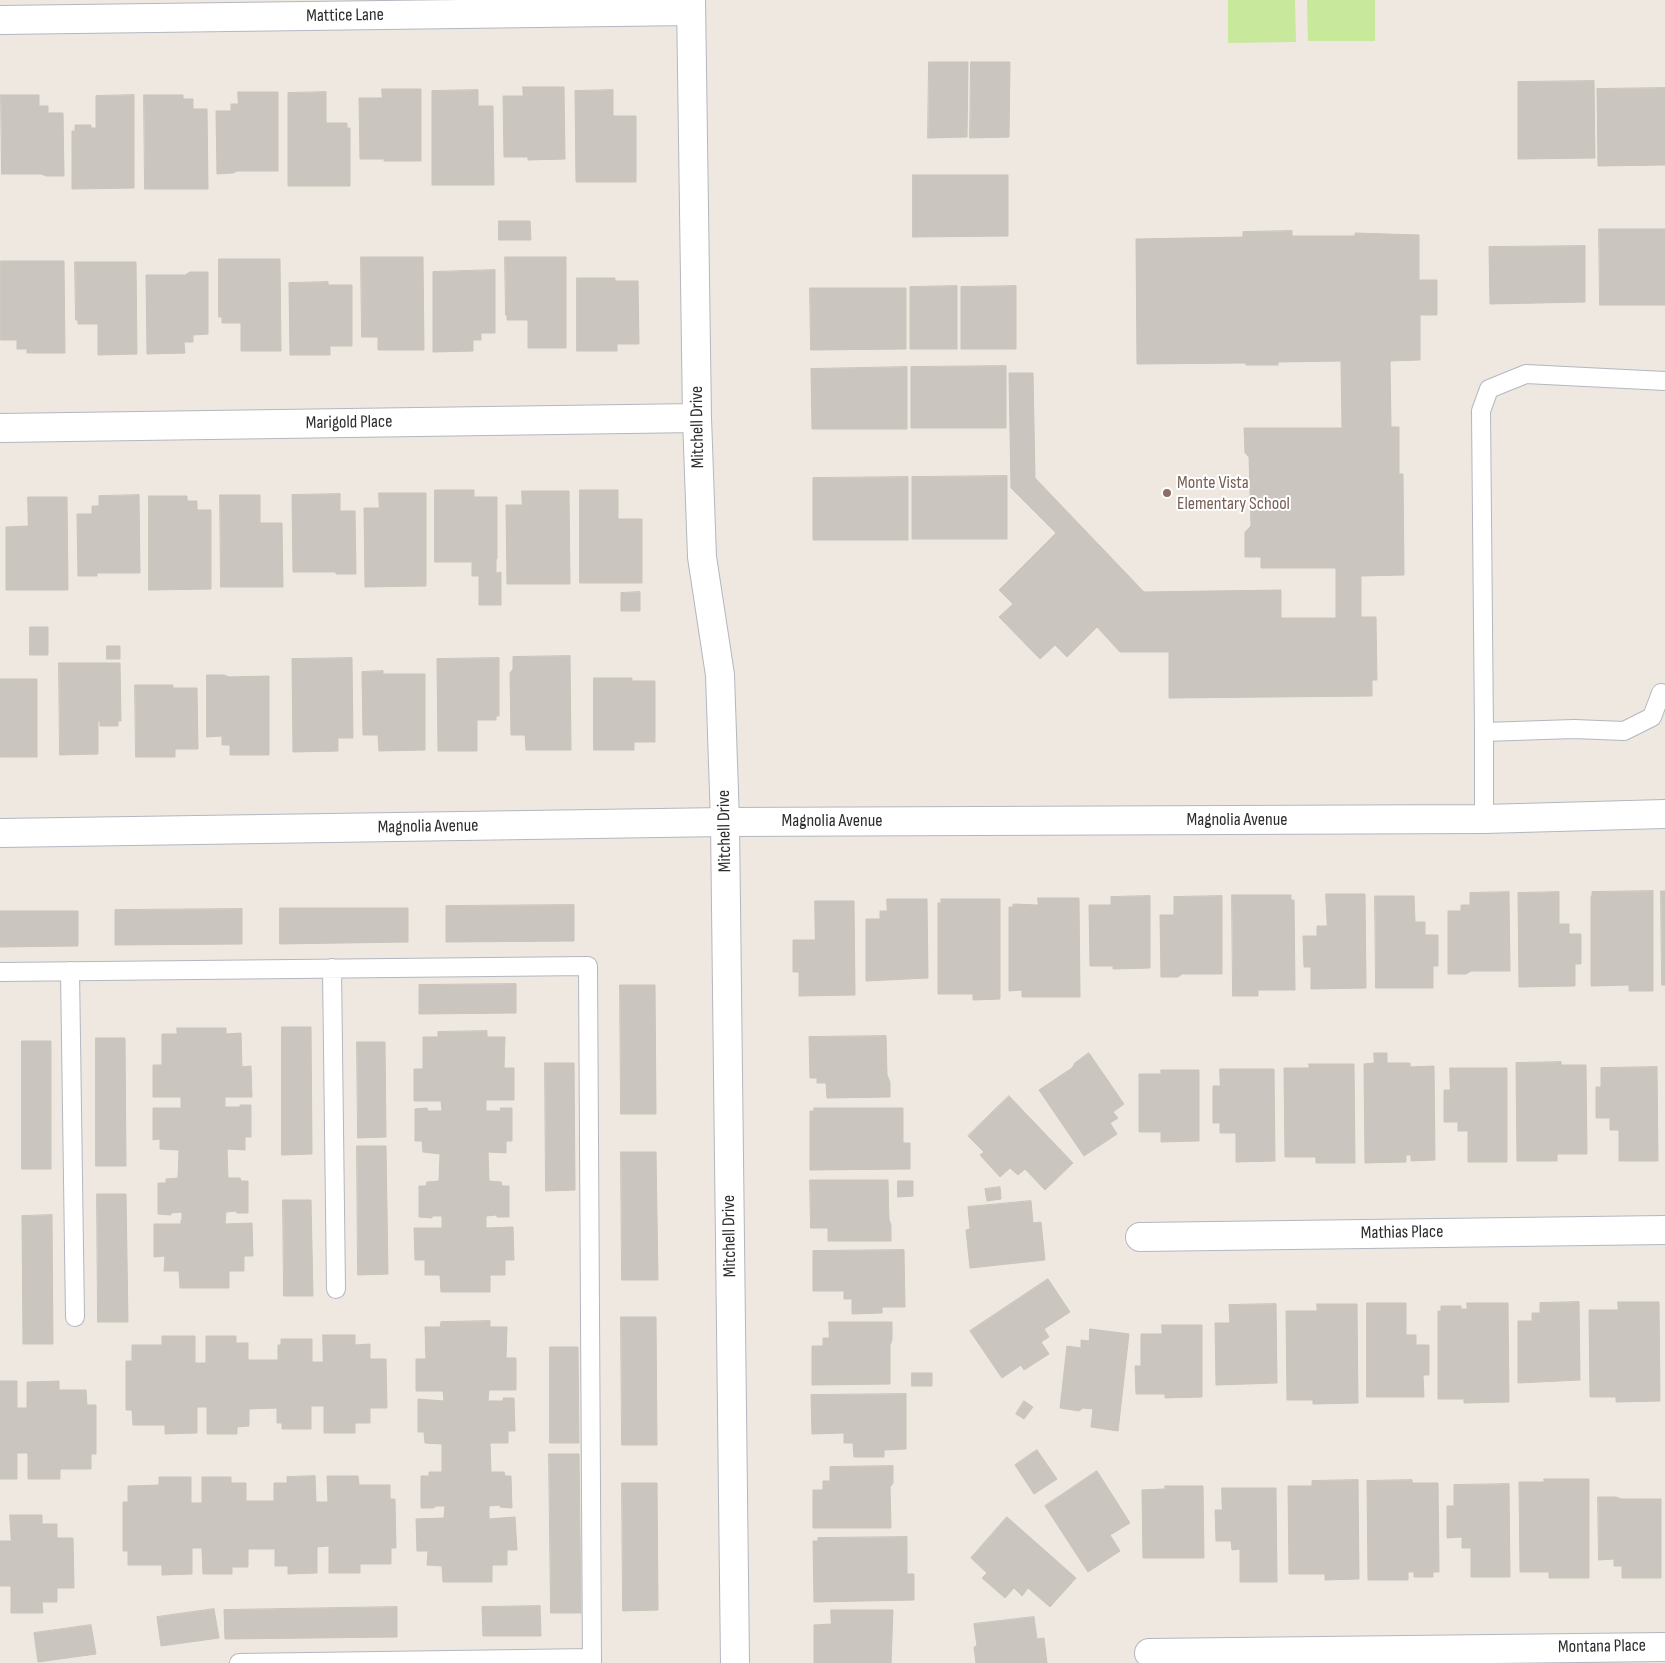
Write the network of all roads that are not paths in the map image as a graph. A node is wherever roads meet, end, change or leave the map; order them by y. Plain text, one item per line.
1 (691, 6) edge
2 (0, 20) edge
3 (1665, 381) edge
4 (697, 418) junction
5 (0, 428) edge
6 (1661, 694) dead end
7 (1484, 732) junction
8 (1665, 814) edge
9 (1484, 819) junction
10 (725, 822) junction
11 (0, 833) edge
12 (332, 968) junction
13 (70, 971) junction
14 (0, 972) edge
15 (1665, 1230) edge
16 (1140, 1237) dead end
17 (336, 1289) dead end
18 (76, 1317) dead end
19 (1665, 1646) edge
20 (1149, 1653) dead end
21 (592, 1660) edge
22 (238, 1663) edge
23 (735, 1663) edge

1 - 2 street, Mattice Lane
1 - 4 street, Mitchell Drive
3 - 7 lane
4 - 5 street, Marigold Place
4 - 10 street, Mitchell Drive
6 - 7 lane
7 - 9 lane
8 - 9 street, Magnolia Avenue
9 - 10 street, Magnolia Avenue
10 - 11 street, Magnolia Avenue
10 - 23 street, Mitchell Drive
12 - 13 lane
12 - 17 lane
12 - 21 lane
13 - 14 lane
13 - 18 lane
15 - 16 street, Mathias Place
19 - 20 street, Montana Place
21 - 22 lane

